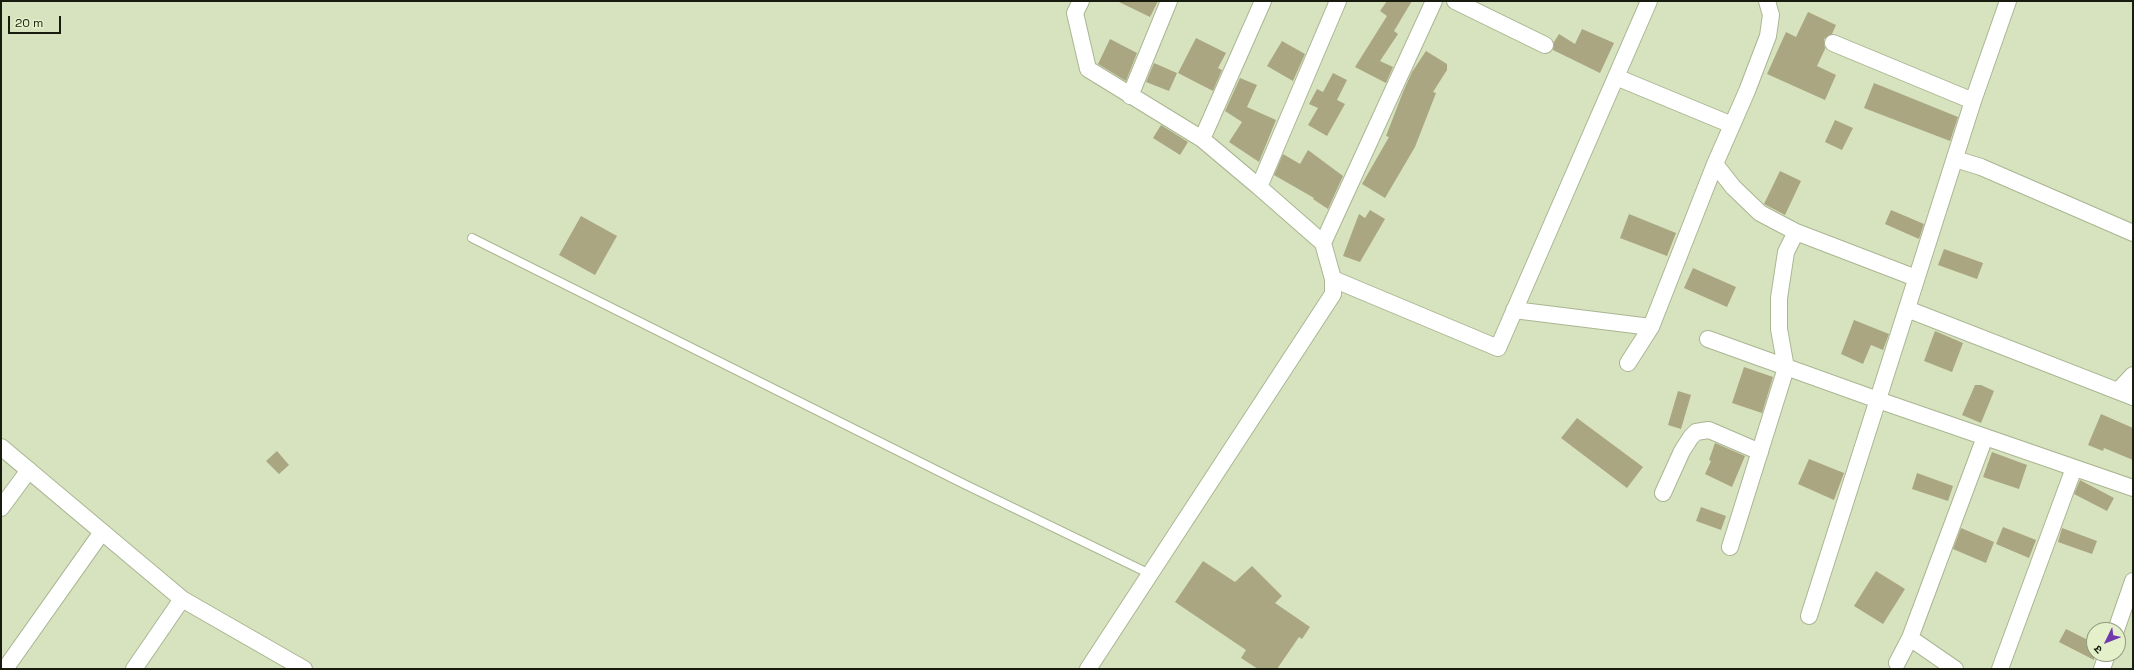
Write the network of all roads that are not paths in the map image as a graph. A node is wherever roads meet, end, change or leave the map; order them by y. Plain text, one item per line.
1 (1082, 1) edge
2 (1169, 1) edge
3 (1263, 1) edge
4 (1338, 1) edge
5 (1434, 1) edge
6 (1454, 1) edge
7 (1649, 1) edge
8 (1767, 1) edge
9 (2008, 1) edge
10 (1833, 43) dead end
11 (1545, 45) dead end
12 (1616, 77) junction
13 (1130, 96) junction
14 (1973, 101) junction
15 (1732, 125) junction
16 (1202, 139) junction
17 (1954, 159) junction
18 (1715, 164) junction
19 (1259, 187) junction
20 (1796, 232) junction
21 (2133, 233) edge
22 (472, 238) dead end
23 (1323, 243) junction
24 (1916, 278) junction
25 (1333, 279) junction
26 (1907, 309) junction
27 (1514, 310) junction
28 (1650, 327) junction
29 (1708, 339) dead end
30 (1628, 363) dead end
31 (1786, 368) junction
32 (2133, 375) edge
33 (2118, 391) junction
34 (2133, 397) edge
35 (1878, 400) junction
36 (1985, 437) junction
37 (1, 447) edge
38 (1760, 452) junction
39 (2074, 468) junction
40 (29, 470) junction
41 (2133, 488) edge
42 (1663, 493) dead end
43 (1, 508) edge
44 (102, 532) junction
45 (1730, 547) dead end
46 (1150, 574) junction
47 (2133, 581) edge
48 (182, 599) junction
49 (1809, 616) dead end
50 (2119, 622) edge
51 (1910, 638) junction
52 (1898, 663) dead end
53 (5, 669) edge
54 (134, 669) edge
55 (304, 669) edge
56 (1088, 669) edge
57 (1954, 669) edge
58 (2000, 669) edge

1 - 13 street
2 - 13 street
3 - 16 street
4 - 19 street
5 - 23 street
6 - 11 street
7 - 12 street
8 - 15 street
9 - 14 street
10 - 14 street
12 - 15 street
12 - 27 street
13 - 16 street
14 - 17 street
15 - 18 street
16 - 19 street
17 - 21 street
17 - 24 street
18 - 20 street
18 - 28 street
19 - 23 street
20 - 24 street
20 - 31 street
22 - 46 lane
23 - 25 street
24 - 26 street
25 - 27 street
25 - 46 street
26 - 33 street
26 - 35 street
27 - 28 street
28 - 30 street
29 - 31 street
31 - 35 street
31 - 38 street
32 - 33 street
33 - 34 street
35 - 36 street
35 - 49 street
36 - 39 street
36 - 51 street
37 - 40 street
38 - 42 street
38 - 45 street
39 - 41 street
39 - 58 street
40 - 43 street
40 - 44 street
44 - 48 street
44 - 53 street
46 - 56 street
47 - 50 street
48 - 54 street
48 - 55 street
51 - 52 street
51 - 57 street

